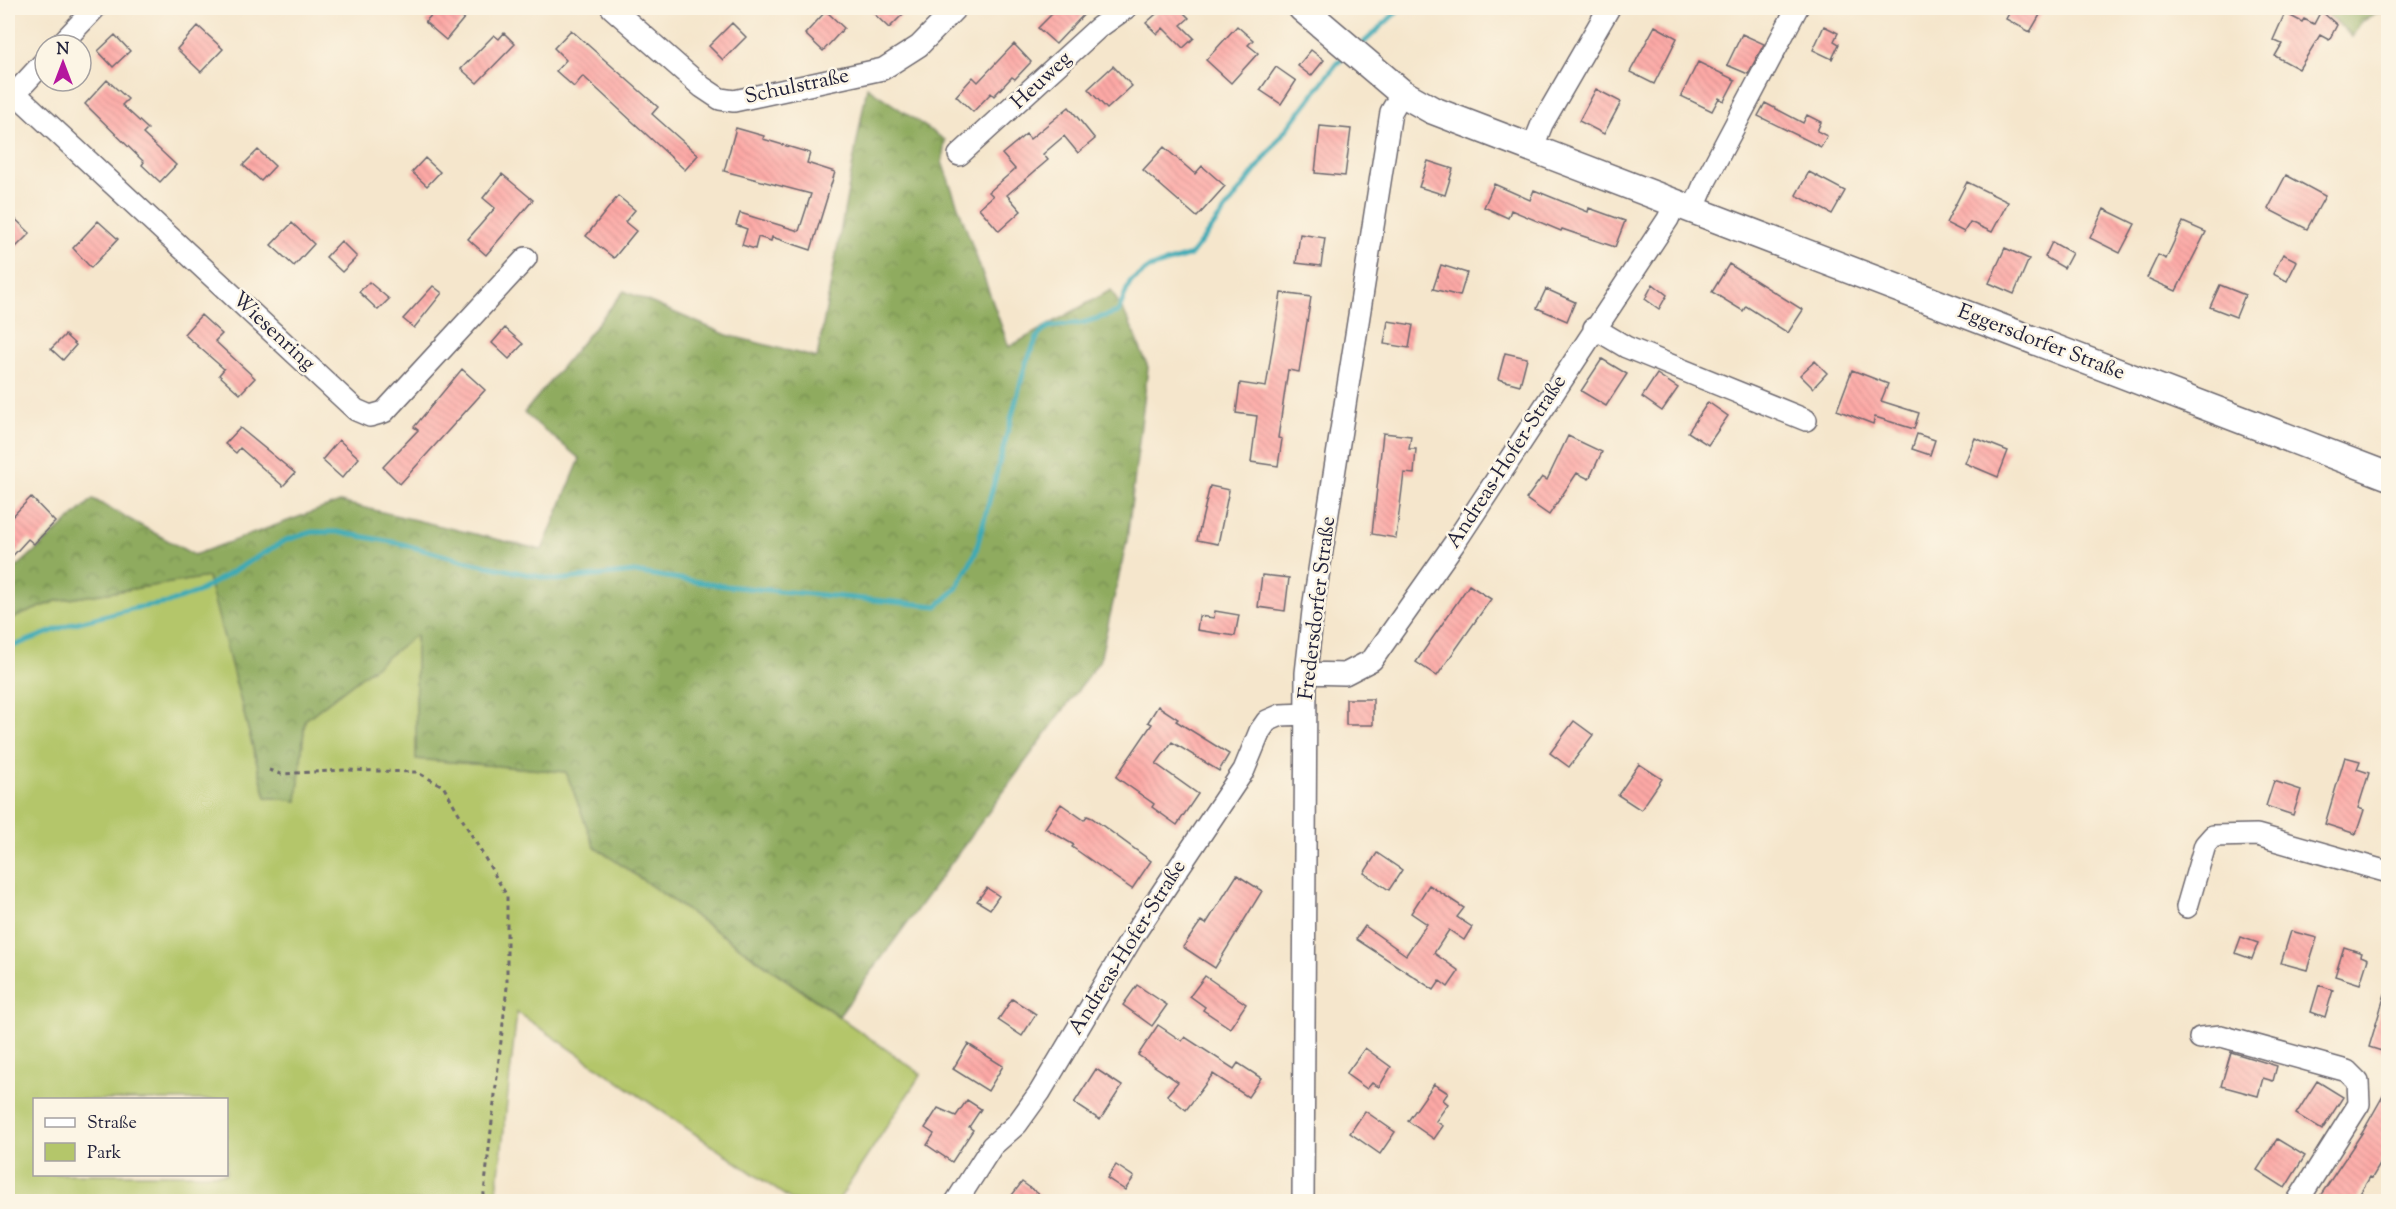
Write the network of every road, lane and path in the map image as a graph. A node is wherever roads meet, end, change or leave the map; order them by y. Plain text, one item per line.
1 (95, 8) edge
2 (612, 8) edge
3 (956, 8) edge
4 (1126, 8) edge
5 (1302, 8) edge
6 (1609, 8) edge
7 (1797, 8) edge
8 (71, 33) edge
9 (33, 74) edge
10 (1402, 93) junction
11 (11, 97) edge
12 (1532, 149) junction
13 (960, 155) dead end
14 (1684, 207) junction
15 (526, 258) dead end
16 (1594, 328) junction
17 (1806, 420) dead end
18 (2388, 476) edge
19 (1306, 674) junction
20 (1306, 714) junction
21 (269, 770) dead end
22 (2388, 872) edge
23 (2187, 908) dead end
24 (2200, 1038) dead end
25 (483, 1202) edge
26 (956, 1202) edge
27 (1303, 1202) edge
28 (2297, 1202) edge

1 - 8 street
2 - 3 street, Schulstraße
4 - 13 street, Heuweg
5 - 10 main road, Eggersdorfer Straße
6 - 12 street
7 - 14 street
9 - 11 street
10 - 12 main road, Eggersdorfer Straße
10 - 19 street, Fredersdorfer Straße
11 - 15 street, Wiesenring
12 - 14 main road, Eggersdorfer Straße
14 - 16 street, Andreas-Hofer-Straße
14 - 18 main road, Eggersdorfer Straße
16 - 17 street
16 - 19 street, Andreas-Hofer-Straße
19 - 20 street, Fredersdorfer Straße
20 - 26 street, Andreas-Hofer-Straße
20 - 27 street, Fredersdorfer Straße
21 - 25 path
22 - 23 street
24 - 28 street

